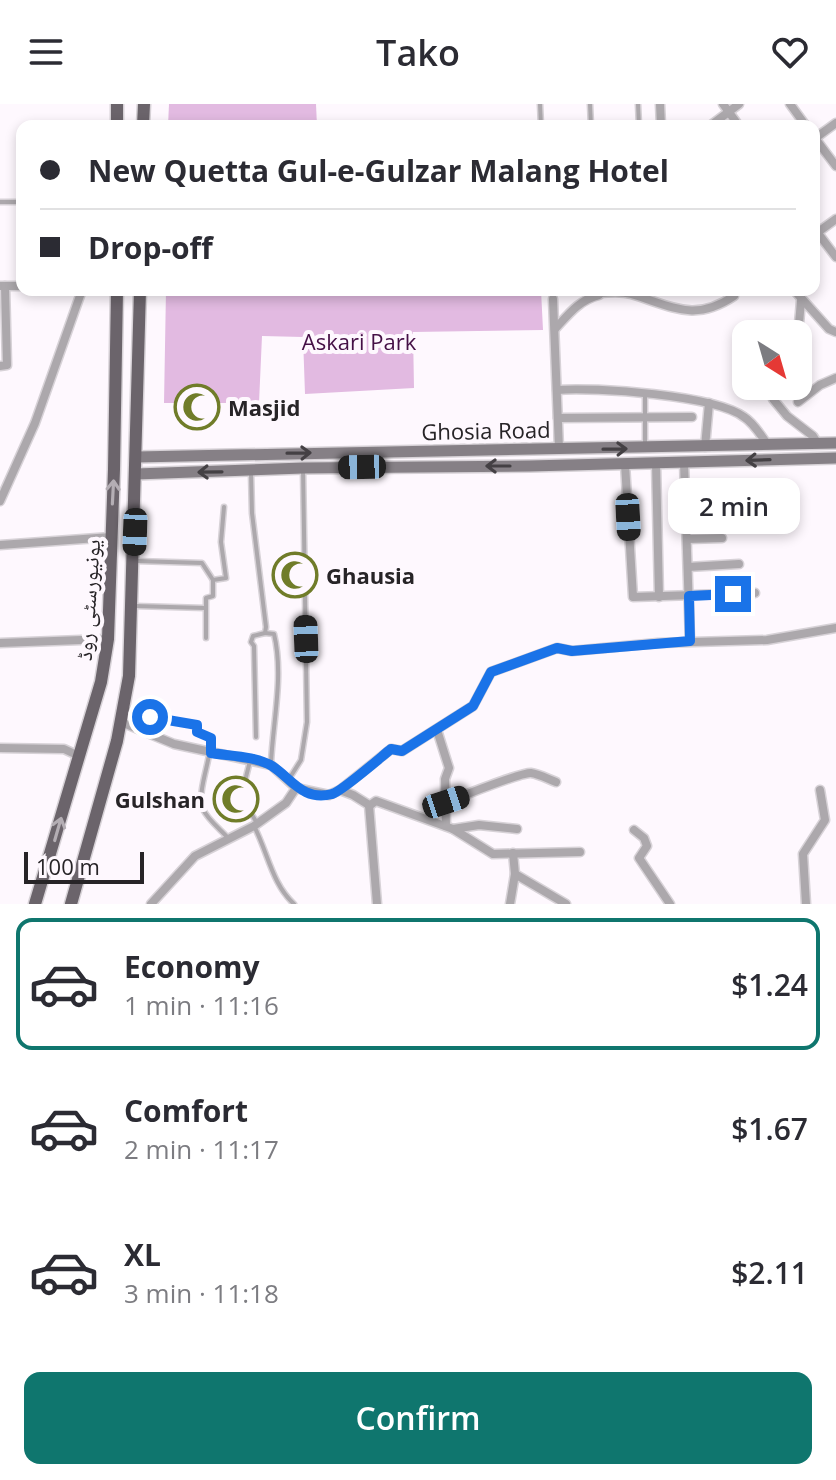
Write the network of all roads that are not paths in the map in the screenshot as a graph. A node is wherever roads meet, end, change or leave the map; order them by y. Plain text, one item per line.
1 (739, 104) edge
2 (726, 108) edge
3 (820, 146) edge
4 (836, 166) edge
5 (820, 238) edge
6 (836, 257) edge
7 (3, 286) edge
8 (80, 296) edge
9 (117, 296) edge
10 (140, 296) edge
11 (594, 296) edge
12 (639, 296) edge
13 (734, 296) edge
14 (799, 296) edge
15 (553, 299) dead end
16 (802, 300) junction
17 (800, 320) edge
18 (554, 330) junction
19 (836, 332) edge
20 (0, 366) edge
21 (836, 378) edge
22 (557, 390) junction
23 (645, 394) junction
24 (774, 400) edge
25 (798, 402) dead end
26 (709, 403) junction
27 (645, 416) junction
28 (692, 417) dead end
29 (558, 418) junction
30 (836, 443) edge
31 (818, 444) junction
32 (768, 445) junction
33 (705, 447) junction
34 (645, 448) junction
35 (564, 449) junction
36 (137, 457) junction
37 (836, 458) edge
38 (684, 462) junction
39 (656, 463) junction
40 (625, 464) junction
41 (569, 465) junction
42 (303, 468) junction
43 (251, 470) junction
44 (136, 474) junction
45 (0, 501) edge
46 (224, 507) dead end
47 (111, 537) junction
48 (722, 538) dead end
49 (687, 539) junction
50 (0, 545) edge
51 (134, 561) junction
52 (739, 564) dead end
53 (688, 567) junction
54 (213, 580) junction
55 (755, 593) dead end
56 (689, 596) junction
57 (659, 597) junction
58 (133, 606) junction
59 (205, 608) junction
60 (836, 628) edge
61 (265, 633) junction
62 (206, 638) dead end
63 (108, 639) junction
64 (690, 641) junction
65 (0, 643) edge
66 (101, 682) junction
67 (128, 688) junction
68 (125, 708) junction
69 (121, 722) junction
70 (437, 730) junction
71 (256, 737) dead end
72 (0, 748) edge
73 (211, 753) junction
74 (79, 756) junction
75 (250, 759) junction
76 (271, 765) junction
77 (287, 781) junction
78 (556, 782) dead end
79 (296, 788) junction
80 (340, 790) junction
81 (820, 790) dead end
82 (446, 802) junction
83 (369, 806) junction
84 (256, 825) junction
85 (450, 828) junction
86 (517, 829) dead end
87 (634, 830) dead end
88 (229, 839) junction
89 (580, 852) dead end
90 (513, 853) junction
91 (45, 872) junction
92 (515, 874) junction
93 (35, 904) edge
94 (46, 904) edge
95 (71, 904) edge
96 (151, 904) edge
97 (294, 904) edge
98 (377, 904) edge
99 (510, 904) edge
100 (566, 904) edge
101 (670, 904) edge
102 (806, 904) edge

1 - 2 street
3 - 4 street
5 - 6 street
7 - 20 street
8 - 45 street
47 -> 9 main road, یونیورسٹی روڈ
10 - 36 main road, یونیورسٹی روڈ
11 - 18 street
12 - 13 street
14 - 16 street
15 - 18 street
16 - 17 street
16 - 19 street
18 - 22 street
21 - 25 street
22 - 23 street
22 - 29 street
23 - 26 street
23 - 27 lane
24 - 31 street
26 - 32 street
26 - 33 street
27 - 28 street
27 - 29 street
27 - 34 lane
29 - 35 street
30 - 31 main road, Ghosia Road
31 - 32 main road, Ghosia Road
32 - 33 main road, Ghosia Road
33 - 34 main road, Ghosia Road
35 -> 34 main road, Ghosia Road
36 -> 35 main road, Ghosia Road
35 - 41 main road
36 - 44 main road, یونیورسٹی روڈ
37 -> 38 main road
38 - 39 main road
38 - 49 street
39 - 40 main road
39 - 57 street
40 - 41 main road
40 - 57 street
41 -> 42 main road
42 - 43 main road
42 - 77 lane
43 -> 44 main road
43 - 61 lane
44 - 51 main road, یونیورسٹی روڈ
46 - 54 lane
47 - 50 street
47 - 63 main road, یونیورسٹی روڈ
48 - 49 street
49 - 53 street
51 - 54 lane
51 - 58 main road, یونیورسٹی روڈ
52 - 53 street
53 - 56 street
54 - 59 lane
55 - 56 street
56 - 57 street
56 - 64 street
58 - 59 lane
58 - 67 main road, یونیورسٹی روڈ
59 - 62 lane
60 - 64 street
61 - 71 lane
61 - 76 lane
63 - 65 street
63 - 66 main road, یونیورسٹی روڈ
64 - 70 street
66 - 67 main road
66 - 74 main road, یونیورسٹی روڈ
67 - 68 main road, یونیورسٹی روڈ
68 - 69 main road, یونیورسٹی روڈ
68 - 73 lane
69 - 73 street
69 - 95 main road, یونیورسٹی روڈ
70 - 80 street
70 - 82 street
72 - 74 street
73 - 75 street
73 - 88 lane
91 -> 74 main road, یونیورسٹی روڈ
75 - 76 street
75 - 84 lane
76 - 77 street
77 - 79 street
78 - 82 street
79 - 80 street
79 - 84 street
80 - 83 street
81 - 102 street
82 - 85 street
83 - 85 street
83 - 98 street
84 - 88 street
84 - 97 lane
85 - 86 street
85 - 90 street
87 - 101 street
88 - 96 street
89 - 90 street
90 - 92 street
91 - 93 main road, یونیورسٹی روڈ
91 - 94 main road
92 - 99 street
92 - 100 street

